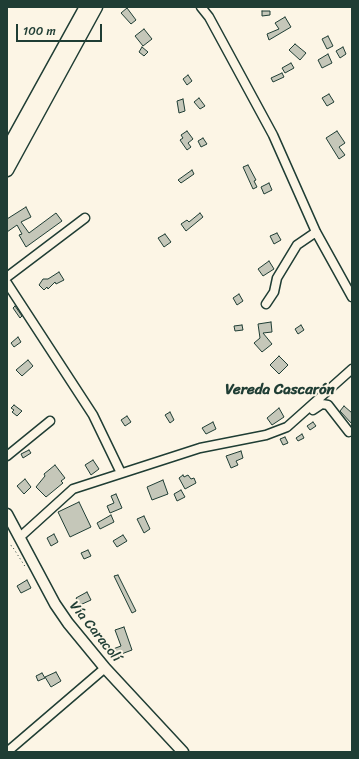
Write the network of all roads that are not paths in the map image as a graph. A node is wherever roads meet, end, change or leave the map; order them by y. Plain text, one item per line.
1 (86, 7) edge
2 (96, 7) edge
3 (201, 7) edge
4 (7, 150) edge
5 (7, 170) edge
6 (85, 218) dead end
7 (316, 232) junction
8 (7, 277) edge
9 (7, 283) edge
10 (352, 297) edge
11 (266, 304) dead end
12 (352, 369) edge
13 (302, 415) junction
14 (50, 422) dead end
15 (349, 432) dead end
16 (7, 456) edge
17 (121, 473) junction
18 (7, 514) edge
19 (20, 537) junction
20 (105, 668) junction
21 (7, 752) edge
22 (183, 752) edge

1 - 4 highway
2 - 5 highway
3 - 7 street
6 - 8 street
7 - 10 street
7 - 11 street
9 - 17 street
12 - 13 street
13 - 15 street
13 - 17 street
14 - 16 street
17 - 19 street
18 - 19 main road, Vía Caracolí
19 - 20 main road, Vía Caracolí
20 - 21 street
20 - 22 main road, Vía Caracolí

